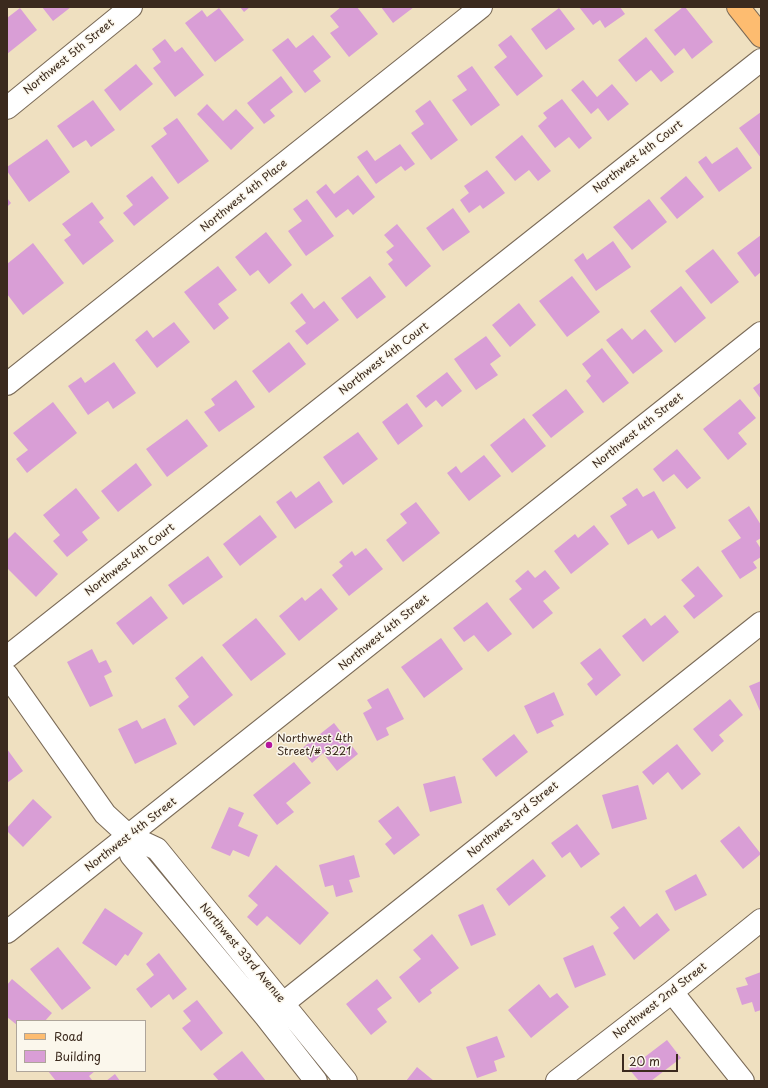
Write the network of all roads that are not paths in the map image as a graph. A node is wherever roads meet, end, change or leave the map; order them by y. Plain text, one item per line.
1 (131, 7) edge
2 (481, 7) edge
3 (738, 7) edge
4 (761, 36) edge
5 (761, 60) edge
6 (7, 108) edge
7 (761, 333) edge
8 (7, 384) edge
9 (761, 623) edge
10 (7, 657) edge
11 (7, 675) edge
12 (129, 836) junction
13 (761, 920) edge
14 (7, 932) edge
15 (672, 992) junction
16 (284, 1003) junction
17 (266, 1017) junction
18 (316, 1081) edge
19 (346, 1081) edge
20 (557, 1081) edge
21 (743, 1081) edge

1 - 6 street, Northwest 5th Street
2 - 8 street, Northwest 4th Place
3 - 4 main road
5 - 10 street, Northwest 4th Court
7 - 12 street, Northwest 4th Street
9 - 16 street, Northwest 3rd Street
11 - 12 street, Northwest 33rd Avenue
12 - 14 street, Northwest 4th Street
12 - 16 street, Northwest 33rd Avenue
12 - 17 street, Northwest 33rd Avenue
13 - 15 street, Northwest 2nd Street
15 - 20 street, Northwest 2nd Street
15 - 21 street
16 - 17 street, Northwest 3rd Street
16 - 19 street, Northwest 33rd Avenue
17 - 18 street, Northwest 33rd Avenue

